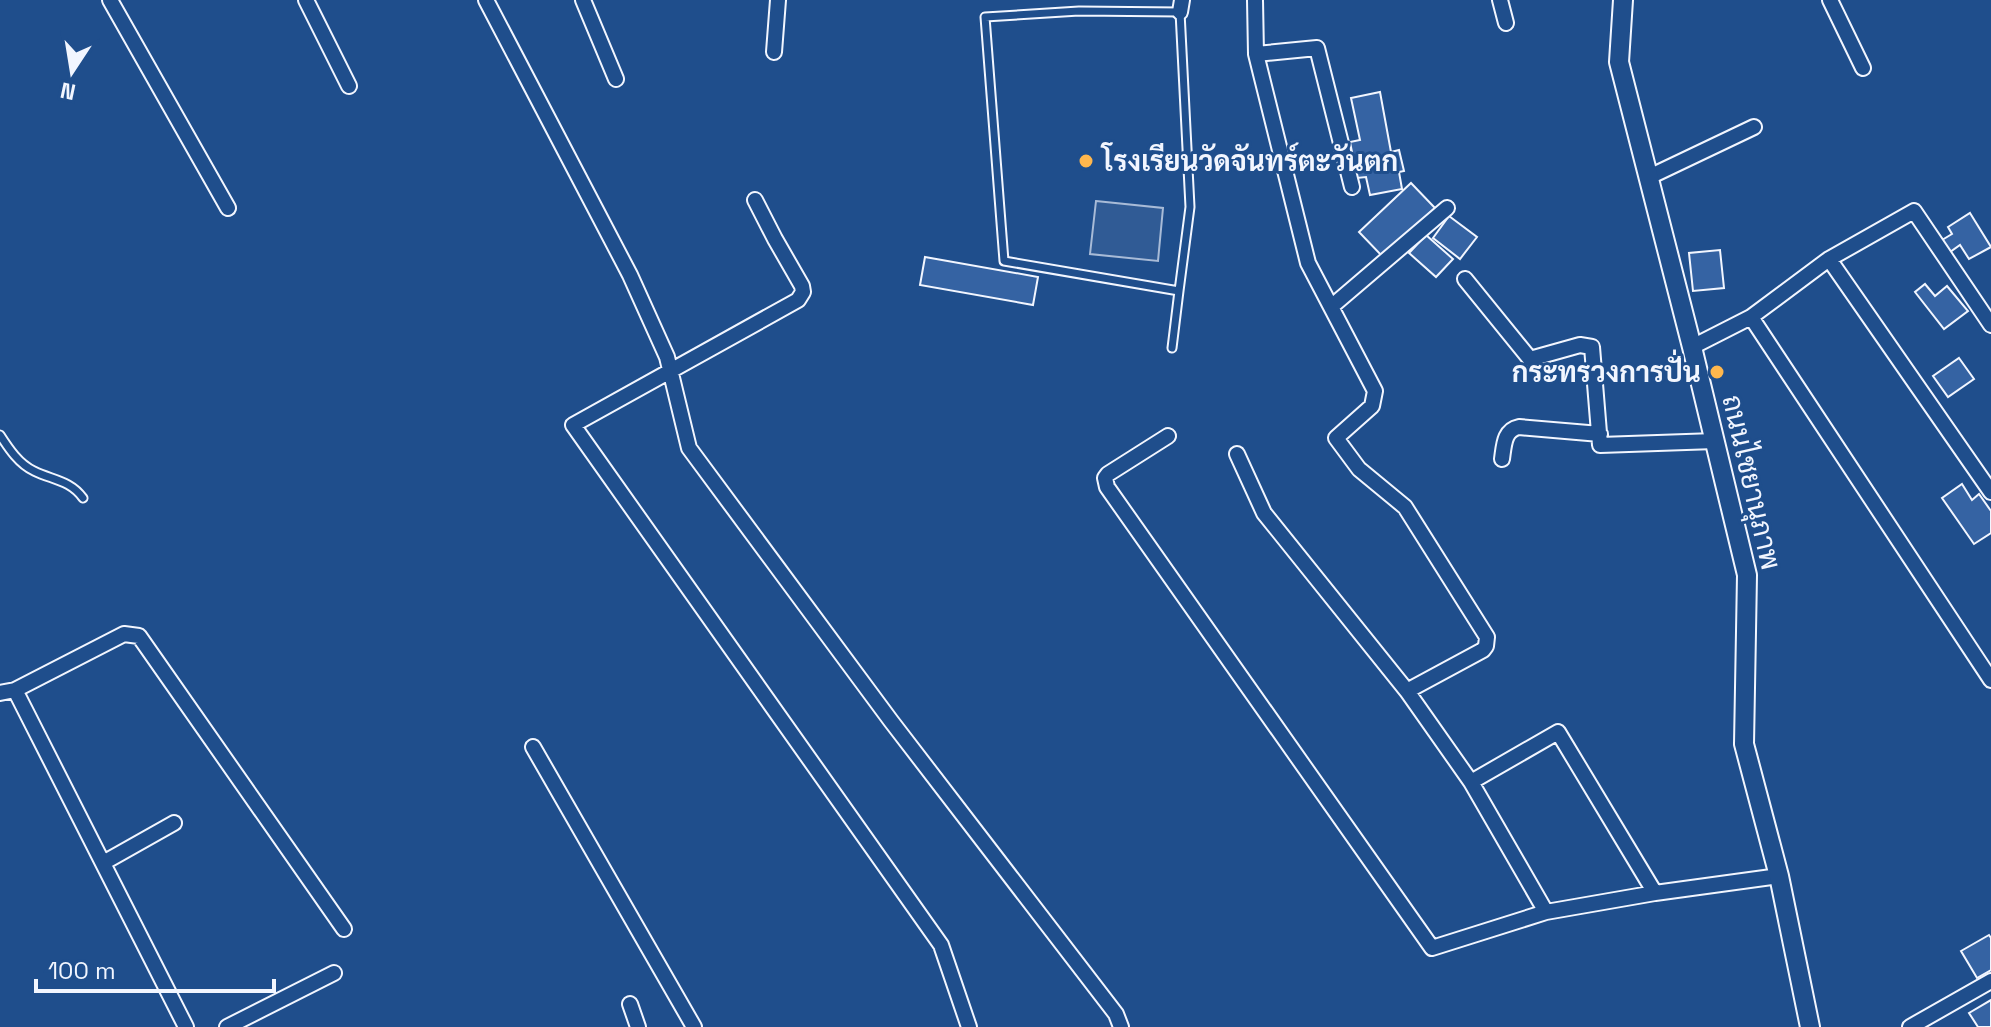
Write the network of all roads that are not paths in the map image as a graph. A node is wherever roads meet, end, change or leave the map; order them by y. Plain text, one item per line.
1 (110, 0) edge
2 (306, 0) edge
3 (486, 0) edge
4 (583, 0) edge
5 (778, 0) edge
6 (1255, 0) edge
7 (1500, 0) edge
8 (1623, 0) edge
9 (1830, 0) edge
10 (1181, 6) edge
11 (1506, 23) dead end
12 (774, 52) dead end
13 (1256, 54) junction
14 (1863, 68) dead end
15 (616, 79) dead end
16 (349, 86) dead end
17 (1754, 127) dead end
18 (1649, 177) junction
19 (1352, 187) dead end
20 (755, 200) dead end
21 (228, 208) dead end
22 (1447, 208) dead end
23 (1829, 259) junction
24 (1465, 279) dead end
25 (1179, 291) junction
26 (1331, 307) junction
27 (1751, 317) junction
28 (1991, 325) edge
29 (1692, 347) junction
30 (1172, 348) dead end
31 (671, 370) junction
32 (1600, 434) junction
33 (0, 435) edge
34 (1168, 436) dead end
35 (1715, 441) junction
36 (1237, 454) dead end
37 (1502, 459) dead end
38 (1991, 492) edge
39 (83, 498) dead end
40 (1991, 680) edge
41 (15, 690) junction
42 (1407, 691) junction
43 (0, 693) edge
44 (533, 747) dead end
45 (1471, 782) junction
46 (174, 823) dead end
47 (103, 863) junction
48 (1779, 876) junction
49 (1655, 893) junction
50 (1546, 912) junction
51 (344, 929) dead end
52 (334, 973) dead end
53 (1991, 981) edge
54 (630, 1004) dead end
55 (186, 1027) edge
56 (227, 1027) edge
57 (638, 1027) edge
58 (694, 1027) edge
59 (969, 1027) edge
60 (1121, 1027) edge
61 (1810, 1027) edge
62 (1910, 1027) edge

1 - 21 street
2 - 16 street
3 - 31 street
4 - 15 street
5 - 12 street
6 - 13 street
7 - 11 street
8 - 18 street, ถนนไชยานุภาพ
9 - 14 street
10 - 25 lane
10 - 25 lane
13 - 19 street
13 - 26 street
17 - 18 street
18 - 29 street, ถนนไชยานุภาพ
20 - 31 street
22 - 26 street
23 - 27 street
23 - 28 street
23 - 38 street
24 - 32 street
25 - 30 lane
26 - 42 street
27 - 29 street
27 - 40 street
29 - 35 street, ถนนไชยานุภาพ
31 - 59 street
31 - 60 street
32 - 35 street
32 - 37 street
33 - 39 lane
34 - 50 street
35 - 48 street, ถนนไชยานุภาพ
36 - 42 street
41 - 43 street
41 - 47 street
41 - 51 street
42 - 45 street
44 - 58 street
45 - 49 street
45 - 50 street
46 - 47 street
47 - 55 street
48 - 49 street
48 - 61 street, ถนนไชยานุภาพ
49 - 50 street
52 - 56 street
53 - 62 street
54 - 57 street

